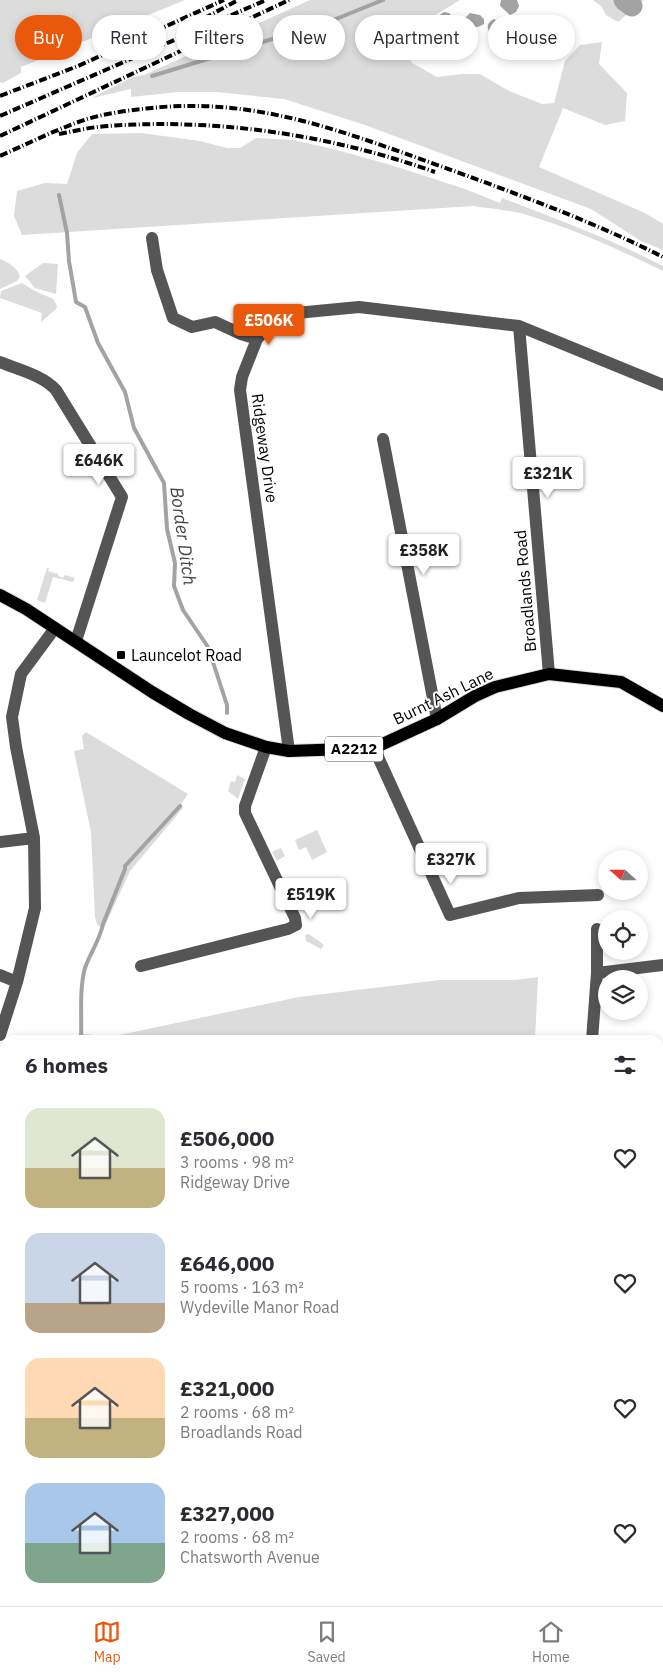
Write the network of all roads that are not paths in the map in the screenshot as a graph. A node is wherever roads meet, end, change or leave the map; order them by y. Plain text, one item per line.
1 (152, 238) dead end
2 (520, 326) junction
3 (257, 339) junction
4 (0, 362) edge
5 (663, 385) edge
6 (383, 439) dead end
7 (0, 596) edge
8 (55, 628) junction
9 (76, 641) junction
10 (549, 674) junction
11 (663, 706) edge
12 (437, 719) junction
13 (266, 747) junction
14 (374, 748) junction
15 (289, 751) junction
16 (34, 838) junction
17 (0, 842) edge
18 (598, 895) dead end
19 (597, 929) dead end
20 (663, 965) edge
21 (141, 966) dead end
22 (597, 973) junction
23 (0, 975) edge
24 (17, 982) junction
25 (0, 1035) edge
26 (592, 1035) edge

1 - 3 street
2 - 3 street, Ridgeway Drive
2 - 5 street, Ridgeway Drive
2 - 10 street, Broadlands Road
3 - 15 street, Ridgeway Drive
4 - 9 street
6 - 12 street
7 - 8 main road, A2212
8 - 9 main road, Burnt Ash Lane / A2212
8 - 16 street
9 - 13 main road, Burnt Ash Lane / A2212
10 - 11 main road, Burnt Ash Lane / A2212
10 - 12 main road, Burnt Ash Lane / A2212
12 - 14 main road, Burnt Ash Lane / A2212
13 - 15 main road, Burnt Ash Lane / A2212
13 - 21 street
14 - 15 main road, Burnt Ash Lane / A2212
14 - 18 street
16 - 17 street
16 - 24 street
19 - 22 street
20 - 22 street
22 - 26 street
23 - 24 street
24 - 25 street

